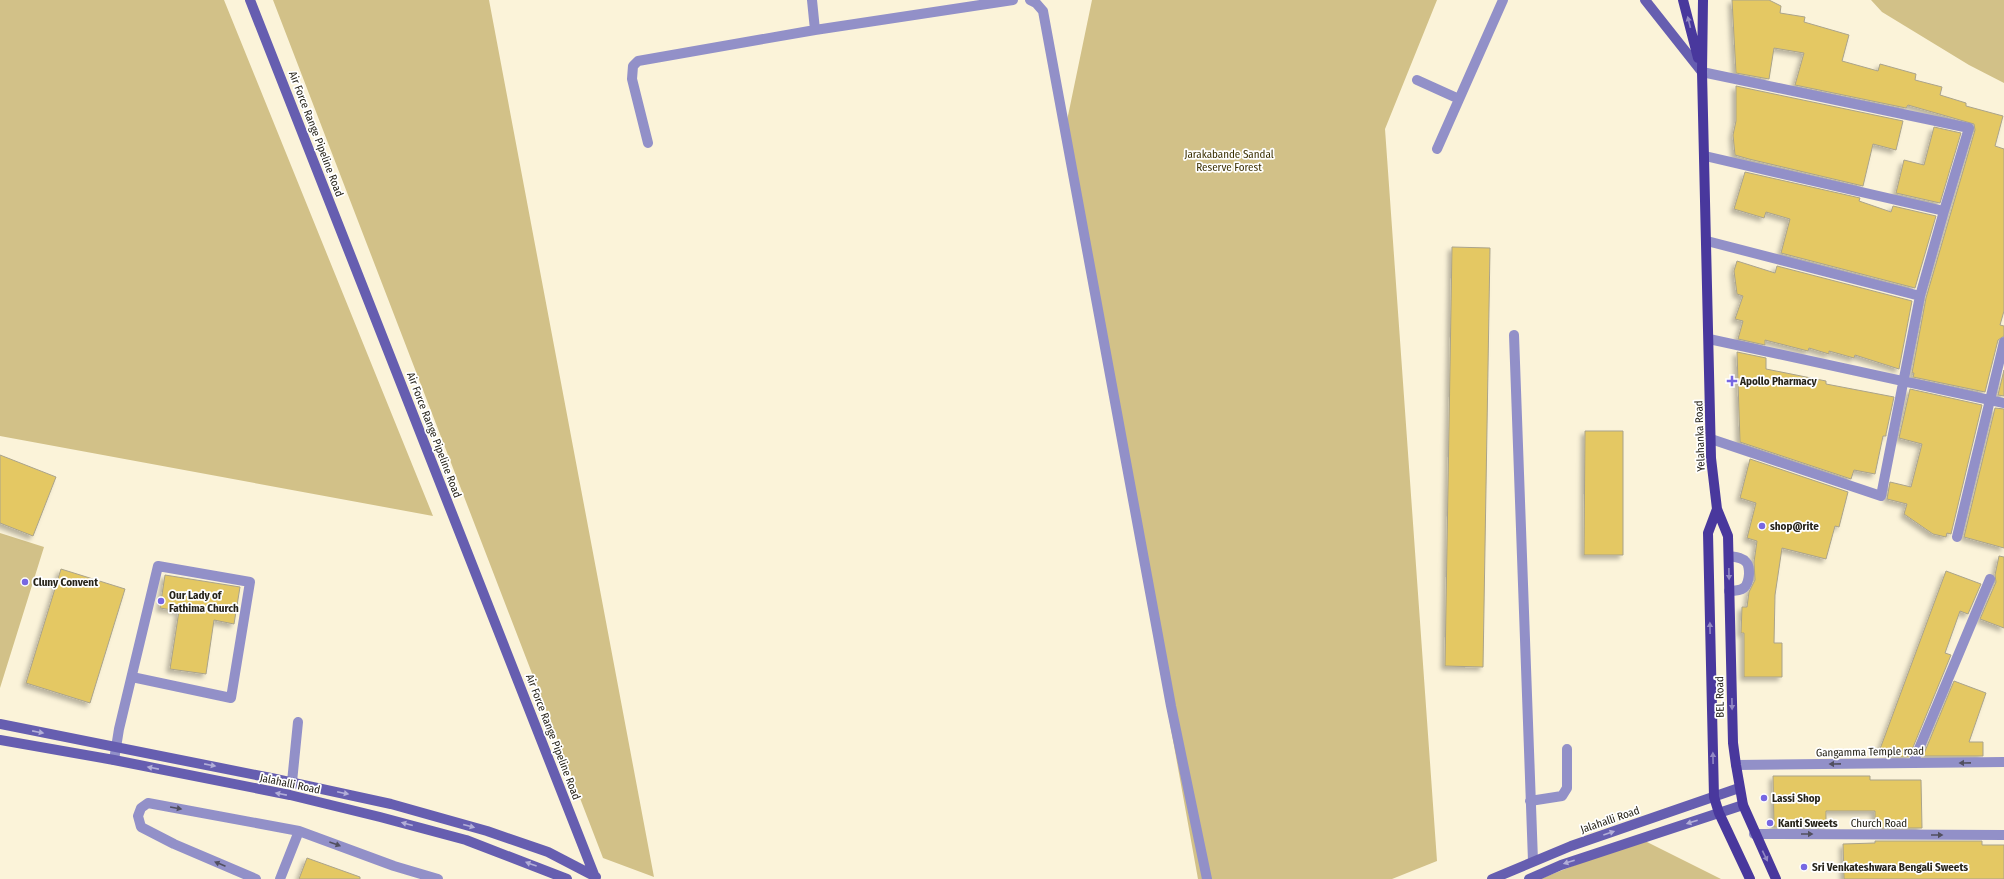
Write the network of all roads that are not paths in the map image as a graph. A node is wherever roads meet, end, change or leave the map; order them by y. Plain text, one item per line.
1 (250, 0) edge
2 (812, 0) edge
3 (1013, 0) edge
4 (1503, 0) edge
5 (1645, 0) edge
6 (1684, 0) edge
7 (1703, 0) edge
8 (1035, 1) edge
9 (815, 30) junction
10 (1702, 72) junction
11 (1418, 80) dead end
12 (1459, 99) junction
13 (648, 142) dead end
14 (1437, 149) dead end
15 (1705, 156) junction
16 (1944, 211) junction
17 (1707, 241) junction
18 (1920, 296) junction
19 (1514, 335) dead end
20 (1709, 339) junction
21 (2004, 342) edge
22 (1903, 382) junction
23 (1990, 400) junction
24 (2004, 404) edge
25 (1711, 439) junction
26 (1717, 509) junction
27 (1957, 537) dead end
28 (1729, 556) junction
29 (1990, 579) dead end
30 (1729, 590) junction
31 (132, 677) junction
32 (298, 722) dead end
33 (0, 724) edge
34 (0, 740) edge
35 (116, 746) junction
36 (1567, 749) dead end
37 (114, 760) junction
38 (2004, 762) edge
39 (1913, 763) junction
40 (1736, 765) junction
41 (292, 782) junction
42 (1739, 788) junction
43 (1714, 797) junction
44 (1530, 801) junction
45 (1743, 805) junction
46 (1719, 813) junction
47 (299, 830) junction
48 (1754, 834) junction
49 (2004, 835) edge
50 (1533, 861) junction
51 (596, 878) edge
52 (256, 879) edge
53 (280, 879) edge
54 (438, 879) edge
55 (567, 879) edge
56 (1207, 879) edge
57 (1492, 879) edge
58 (1529, 879) edge
59 (1750, 879) edge
60 (1776, 879) edge

1 - 51 main road, Air Force Range Pipeline Road
2 - 9 street
3 - 9 street
4 - 12 street
5 - 10 main road
10 -> 6 main road, Yelahanka Road
7 - 10 main road, Yelahanka Road
8 - 56 street
9 - 13 street
10 - 15 main road, Yelahanka Road
10 - 16 street
11 - 12 street
12 - 14 street
15 - 16 street
15 - 17 main road, Yelahanka Road
16 - 18 street
17 - 18 street
17 - 20 main road, Yelahanka Road
18 - 22 street
19 - 44 street
20 - 22 street
20 - 25 main road, Yelahanka Road
21 - 23 street
22 - 23 street
22 - 25 street
23 - 24 street
23 - 27 street
25 - 26 main road, Yelahanka Road
26 - 28 main road, BEL Road
43 -> 26 main road, Yelahanka Road
28 -> 30 main road, BEL Road
28 - 30 street
29 - 39 street
30 -> 40 main road, BEL Road
31 - 31 street
31 - 35 street
32 - 41 street
33 -> 35 main road
34 - 37 main road, Jalahalli Road
35 - 37 street
35 -> 41 main road
36 - 44 street
55 -> 37 main road, Jalahalli Road
38 -> 39 street, Gangamma Temple road
39 -> 40 street, Gangamma Temple road
40 - 42 main road, BEL Road
41 -> 51 main road
42 - 43 main road, Jalahalli Road
42 - 45 main road, BEL Road
43 - 46 main road
50 -> 43 main road, Jalahalli Road
44 - 50 street
45 - 46 main road
45 - 48 main road, BEL Road
46 -> 58 main road
46 - 59 main road
52 -> 47 street
47 - 53 street
47 -> 54 street
48 -> 49 street, Church Road
48 -> 60 main road, BEL Road
50 - 57 main road, Jalahalli Road

